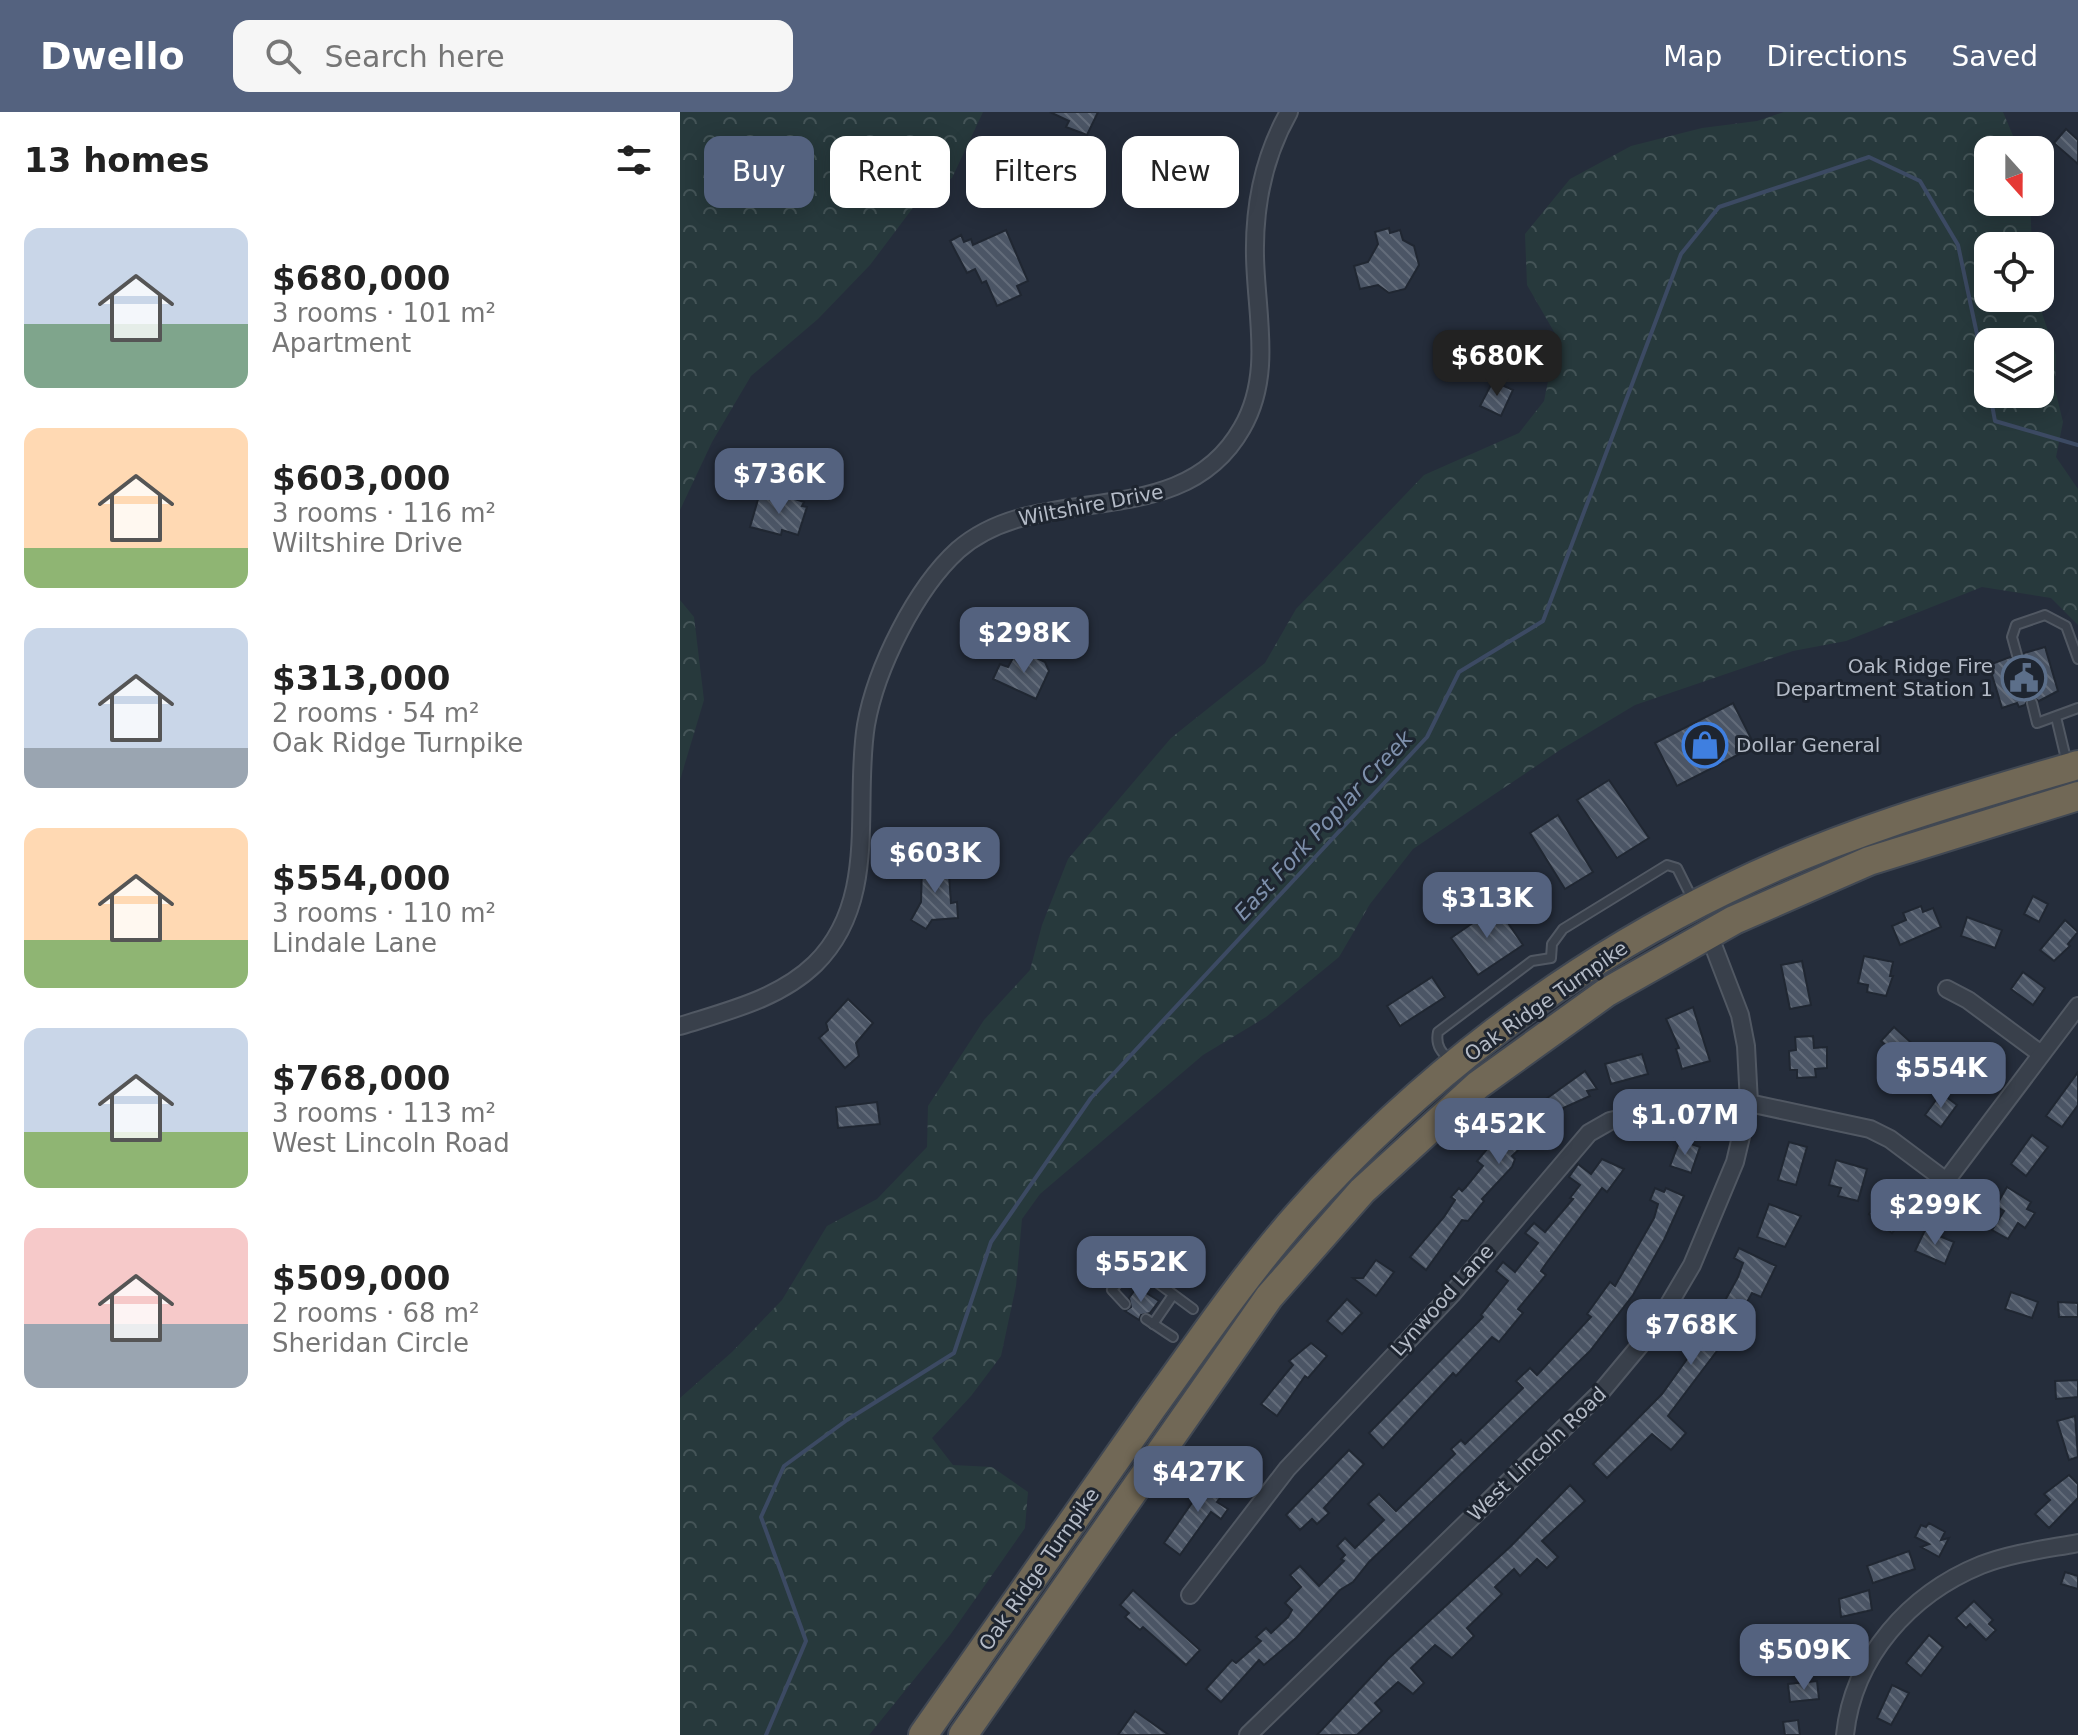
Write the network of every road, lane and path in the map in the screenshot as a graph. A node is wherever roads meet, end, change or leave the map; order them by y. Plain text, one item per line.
1 (1289, 112) edge
2 (2017, 655) dead end
3 (2078, 659) edge
4 (2032, 703) dead end
5 (2078, 708) edge
6 (2056, 717) junction
7 (2073, 766) edge
8 (2077, 796) edge
9 (1695, 905) junction
10 (1708, 932) junction
11 (1559, 969) junction
12 (1947, 989) dead end
13 (2078, 1006) edge
14 (680, 1026) edge
15 (2041, 1054) junction
16 (1454, 1065) junction
17 (1749, 1103) junction
18 (1173, 1295) junction
19 (1125, 1304) dead end
20 (1193, 1309) dead end
21 (1173, 1337) dead end
22 (1138, 1429) junction
23 (1165, 1445) junction
24 (2078, 1543) edge
25 (1190, 1595) dead end
26 (923, 1735) edge
27 (963, 1735) edge
28 (1248, 1735) edge
29 (1845, 1735) edge

1 - 14 street, Wiltshire Drive
2 - 3 lane
4 - 6 lane
5 - 6 lane
6 - 7 lane
7 - 8 highway
7 - 9 highway, Oak Ridge Turnpike
8 - 10 highway, Oak Ridge Turnpike
9 - 10 highway
9 - 11 highway, Oak Ridge Turnpike
9 - 11 lane
10 - 17 street, West Lincoln Road
10 - 23 highway, Oak Ridge Turnpike
11 - 16 highway, Oak Ridge Turnpike
11 - 16 lane
12 - 15 street
13 - 15 street
15 - 17 street, Lynwood Lane
16 - 22 highway, Oak Ridge Turnpike
17 - 25 street, Lynwood Lane
17 - 28 street, West Lincoln Road
18 - 19 lane
18 - 20 lane
18 - 21 lane
22 - 23 lane
22 - 26 highway, Oak Ridge Turnpike
23 - 27 highway, Oak Ridge Turnpike
24 - 29 street

